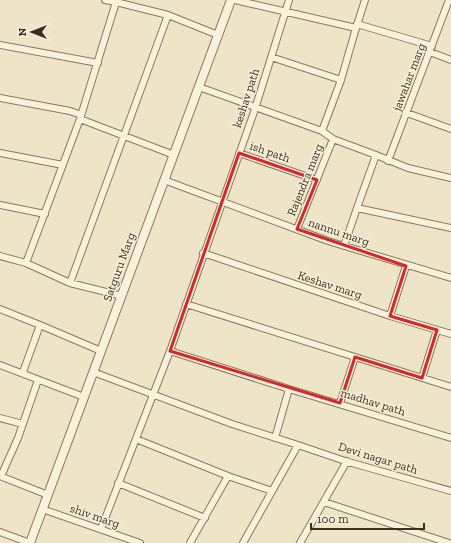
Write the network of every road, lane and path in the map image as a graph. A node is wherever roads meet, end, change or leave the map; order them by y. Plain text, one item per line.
1 (104, 0) edge
2 (231, 0) edge
3 (235, 0) edge
4 (289, 0) edge
5 (365, 0) edge
6 (448, 0) edge
7 (116, 2) junction
8 (286, 12) junction
9 (168, 15) junction
10 (357, 26) junction
11 (218, 35) junction
12 (0, 45) edge
13 (432, 46) junction
14 (430, 52) junction
15 (271, 57) junction
16 (451, 60) edge
17 (98, 63) junction
18 (341, 80) junction
19 (199, 88) junction
20 (0, 98) edge
21 (255, 107) junction
22 (407, 113) junction
23 (80, 117) junction
24 (451, 129) edge
25 (322, 132) junction
26 (122, 136) junction
27 (333, 139) junction
28 (0, 152) edge
29 (239, 153) junction
30 (174, 155) junction
31 (376, 155) junction
32 (388, 161) junction
33 (63, 165) junction
34 (451, 178) edge
35 (164, 180) junction
36 (317, 180) junction
37 (221, 202) junction
38 (0, 204) edge
39 (357, 208) junction
40 (45, 214) junction
41 (451, 228) edge
42 (297, 229) junction
43 (344, 246) junction
44 (203, 253) junction
45 (0, 256) edge
46 (26, 263) junction
47 (406, 266) junction
48 (451, 278) edge
49 (70, 283) junction
50 (122, 296) junction
51 (186, 304) junction
52 (0, 309) edge
53 (390, 316) junction
54 (40, 325) junction
55 (437, 330) junction
56 (451, 334) edge
57 (101, 351) junction
58 (170, 351) junction
59 (355, 357) junction
60 (0, 365) edge
61 (23, 372) junction
62 (94, 372) junction
63 (422, 378) junction
64 (38, 380) junction
65 (451, 387) edge
66 (289, 389) junction
67 (154, 394) junction
68 (84, 397) junction
69 (340, 403) junction
70 (0, 418) edge
71 (23, 424) junction
72 (275, 438) junction
73 (451, 438) edge
74 (136, 439) junction
75 (298, 445) junction
76 (347, 461) junction
77 (0, 476) edge
78 (228, 476) junction
79 (118, 483) junction
80 (272, 491) junction
81 (451, 491) edge
82 (48, 495) junction
83 (324, 502) junction
84 (42, 510) junction
85 (205, 518) junction
86 (101, 529) junction
87 (0, 532) edge
88 (30, 543) edge
89 (140, 543) edge
90 (190, 543) edge
91 (243, 543) edge
92 (300, 543) edge
93 (449, 543) edge

1 - 7 street
2 - 11 street, Satguru Marg
3 - 8 street
4 - 8 street, keshav path
5 - 10 street
6 - 13 street, jawahar marg
7 - 9 street
7 - 17 street
8 - 10 street
8 - 15 street, keshav path
9 - 11 street
9 - 26 street
10 - 13 street
10 - 18 street
11 - 19 street, Satguru Marg
12 - 17 street
13 - 14 street, jawahar marg
14 - 16 street
14 - 22 street, jawahar marg
15 - 18 street
15 - 21 street, keshav path
17 - 23 street
18 - 25 street
19 - 21 street
19 - 30 street, Satguru Marg
20 - 23 street
21 - 25 street
21 - 29 street, keshav path
22 - 24 street
22 - 32 street, jawahar marg
23 - 26 street
23 - 33 street
25 - 27 street
26 - 30 street
26 - 49 street
27 - 31 street
27 - 36 street, Rajendra marg
28 - 33 street
29 - 36 street, ish path
29 - 37 street, keshav path
30 - 35 street, Satguru Marg
31 - 32 street
31 - 39 street
32 - 34 street
33 - 40 street
35 - 37 street, nannu marg
35 - 50 street, Satguru Marg
36 - 42 street, Rajendra marg
37 - 42 street, nannu marg
37 - 44 street, keshav path
38 - 40 street
39 - 41 street
39 - 43 street
40 - 46 street
42 - 43 street, nannu marg
43 - 47 street, nannu marg
44 - 51 street, keshav path
44 - 53 street, Keshav marg
45 - 46 street
46 - 49 street
47 - 48 street, nannu marg
47 - 53 street
49 - 50 street
50 - 57 street, Satguru Marg
51 - 58 street, keshav path
51 - 59 street
52 - 54 street
53 - 55 street, Keshav marg
54 - 57 street
54 - 61 street
55 - 56 street, Keshav marg
55 - 63 street
57 - 62 street, Satguru Marg
58 - 66 street, madhav path
58 - 67 street, keshav path
59 - 63 street
59 - 69 street
60 - 61 street
61 - 64 street
62 - 67 street, Devi nagar path
62 - 68 street, Satguru Marg
63 - 65 street
64 - 68 street
64 - 71 street
66 - 69 street, madhav path
66 - 72 street
67 - 72 street, Devi nagar path
67 - 74 street, keshav path
68 - 82 street, Satguru Marg
69 - 73 street, madhav path
70 - 71 street
71 - 77 street
72 - 75 street, Devi nagar path
74 - 78 street
74 - 79 street, keshav path
75 - 76 street, Devi nagar path
75 - 80 street
76 - 81 street, Devi nagar path
76 - 83 street
77 - 82 street
78 - 80 street
78 - 85 street
79 - 85 street
79 - 86 street, keshav path
80 - 91 street
82 - 84 street, Satguru Marg
83 - 92 street
83 - 93 street
84 - 86 street, shiv marg
84 - 88 street, Satguru Marg
85 - 90 street
86 - 89 street, shiv marg
87 - 88 street

